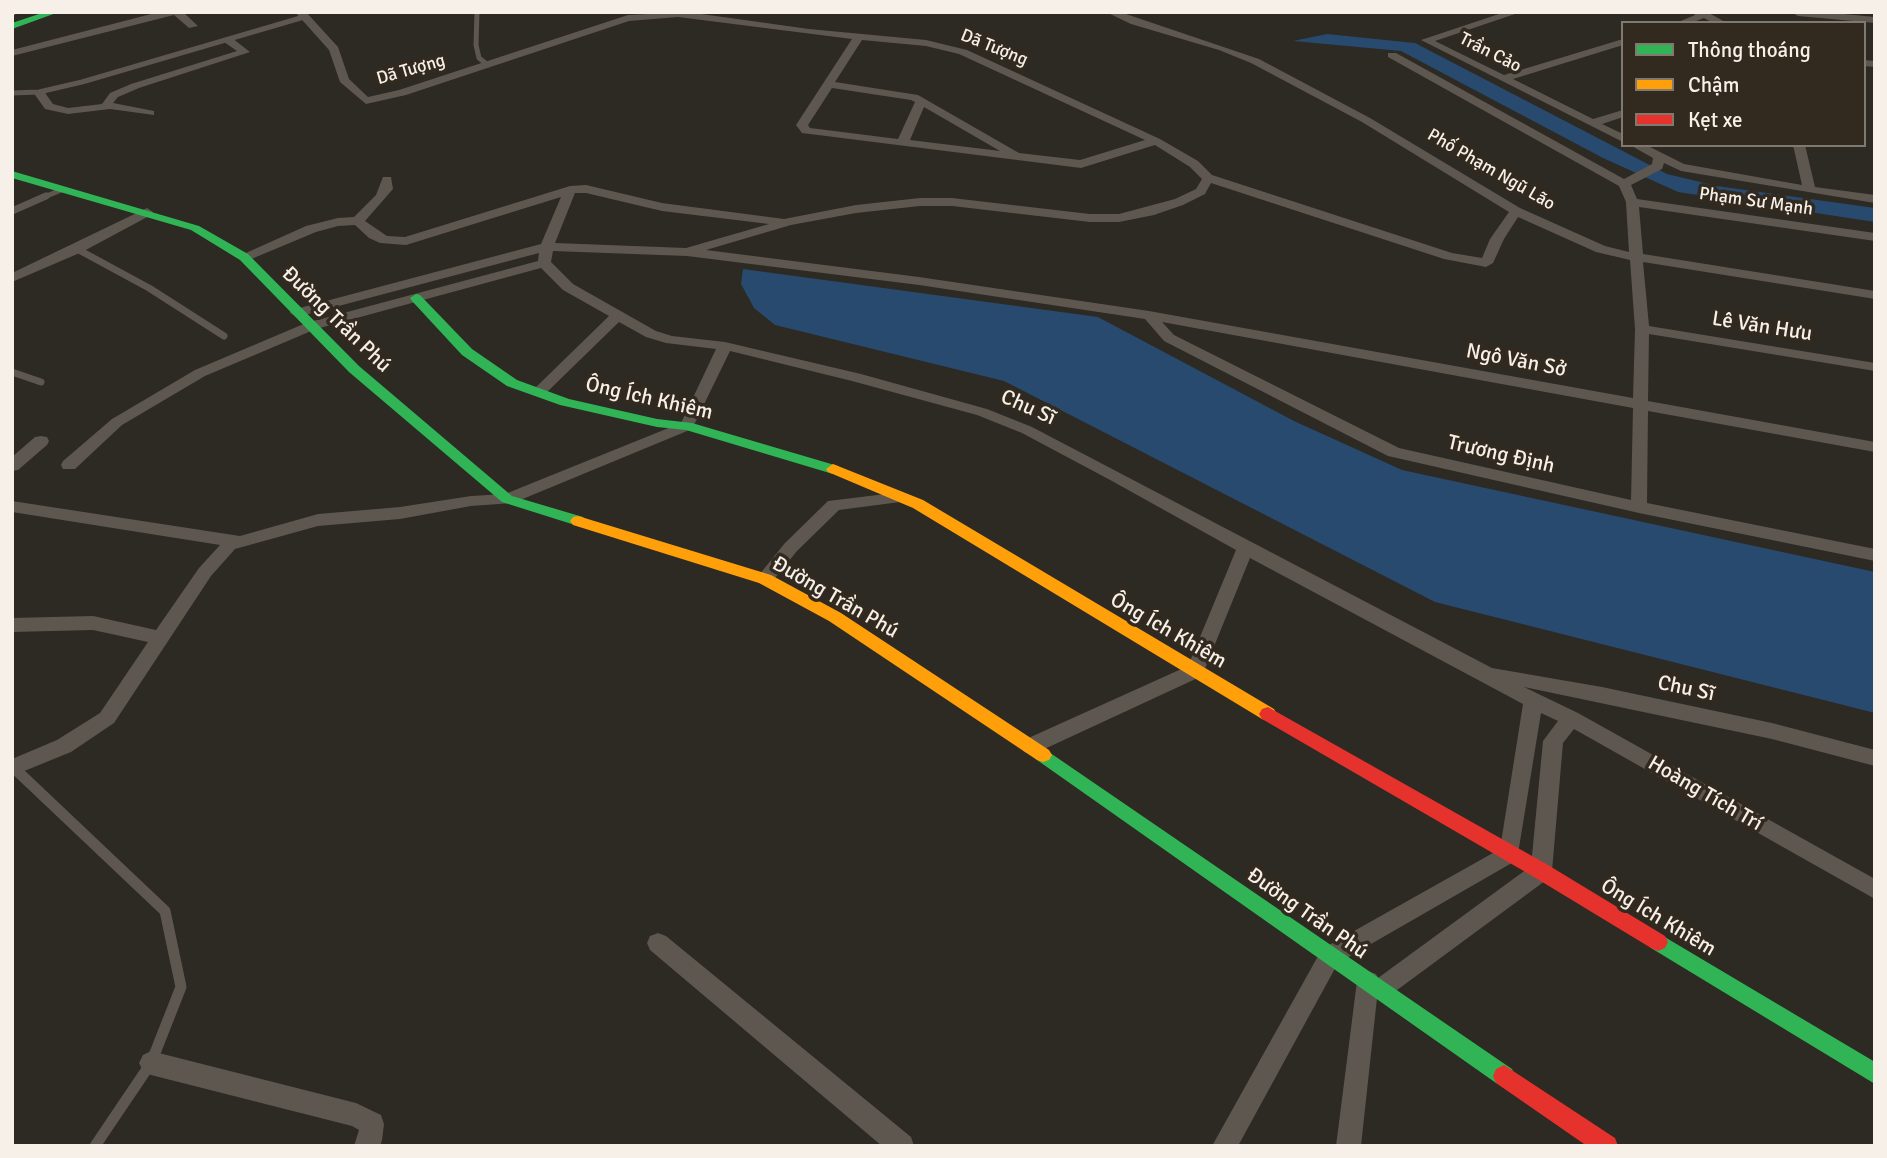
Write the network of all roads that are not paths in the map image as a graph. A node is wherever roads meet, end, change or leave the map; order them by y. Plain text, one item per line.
1 (55, 12) edge
2 (174, 12) edge
3 (477, 12) edge
4 (1111, 12) edge
5 (1516, 12) edge
6 (679, 13) edge
7 (1798, 13) edge
8 (302, 14) edge
9 (1701, 14) edge
10 (1875, 20) edge
11 (1717, 21) edge
12 (12, 26) edge
13 (193, 26) dead end
14 (859, 37) junction
15 (228, 40) junction
16 (1621, 43) edge
17 (12, 53) edge
18 (1392, 55) dead end
19 (488, 65) junction
20 (1503, 79) junction
21 (827, 85) junction
22 (39, 92) junction
23 (12, 93) edge
24 (921, 100) junction
25 (110, 106) junction
26 (150, 113) dead end
27 (1621, 114) edge
28 (1591, 124) junction
29 (1621, 138) edge
30 (1156, 141) junction
31 (902, 144) junction
32 (1639, 147) edge
33 (1798, 147) edge
34 (1023, 158) junction
35 (1660, 162) junction
36 (12, 174) edge
37 (1208, 178) junction
38 (387, 180) dead end
39 (1627, 182) junction
40 (61, 190) junction
41 (570, 190) junction
42 (1809, 190) junction
43 (1875, 199) edge
44 (1632, 202) junction
45 (12, 211) edge
46 (1517, 211) junction
47 (147, 212) junction
48 (358, 221) junction
49 (789, 222) junction
50 (1875, 237) edge
51 (77, 249) junction
52 (687, 252) junction
53 (545, 255) junction
54 (244, 257) junction
55 (1635, 257) junction
56 (12, 278) edge
57 (1875, 295) edge
58 (416, 298) junction
59 (297, 313) junction
60 (618, 315) junction
61 (1149, 315) junction
62 (311, 326) junction
63 (1642, 329) junction
64 (224, 336) dead end
65 (725, 346) junction
66 (1875, 367) edge
67 (12, 372) edge
68 (41, 382) dead end
69 (539, 392) junction
70 (1640, 406) junction
71 (687, 426) junction
72 (41, 440) dead end
73 (1875, 447) edge
74 (69, 465) dead end
75 (12, 466) edge
76 (902, 497) junction
77 (507, 499) junction
78 (12, 506) edge
79 (1639, 508) junction
80 (240, 542) junction
81 (1245, 548) junction
82 (1875, 555) edge
83 (765, 579) junction
84 (12, 625) edge
85 (161, 638) junction
86 (1195, 671) junction
87 (1485, 673) junction
88 (1533, 701) junction
89 (1571, 718) junction
90 (1031, 746) junction
91 (1875, 758) edge
92 (13, 768) edge
93 (1510, 854) junction
94 (1541, 871) junction
95 (1875, 890) edge
96 (658, 943) dead end
97 (1330, 956) junction
98 (1375, 985) junction
99 (150, 1063) junction
100 (1875, 1074) edge
101 (95, 1146) edge
102 (366, 1146) edge
103 (902, 1146) edge
104 (1224, 1146) edge
105 (1348, 1146) edge
106 (1607, 1146) edge

1 - 12 main road
2 - 13 street
2 - 17 street
3 - 19 lane
4 - 46 street, Phố Phạm Ngũ Lão
5 - 20 street, Trần Cảo
6 - 14 street, Dã Tượng
6 - 19 street, Dã Tượng
7 - 10 street
8 - 15 lane
8 - 19 street, Dã Tượng
9 - 11 street
14 - 21 street
14 - 30 street, Dã Tượng
15 - 22 lane
15 - 25 street
16 - 20 street
18 - 39 street
20 - 28 street, Trần Cảo
21 - 24 street
21 - 31 street
22 - 23 lane
22 - 25 street
24 - 31 street
24 - 34 street
25 - 26 street
27 - 28 street
28 - 29 street, Trần Cảo
30 - 34 street
30 - 37 street, Dã Tượng
31 - 34 street
32 - 35 street
33 - 42 street
35 - 39 street
35 - 42 street
36 - 40 main road, Đường Trần Phú
37 - 46 street, Dã Tượng
37 - 49 street
38 - 48 street
39 - 44 street
40 - 45 lane
40 - 47 main road, Đường Trần Phú
41 - 48 street
41 - 49 street
41 - 53 street
42 - 43 street
44 - 50 street, Phạm Sư Mạnh
44 - 55 street
46 - 55 street, Phố Phạm Ngũ Lão
47 - 51 street
47 - 54 main road, Đường Trần Phú
48 - 54 street
49 - 52 street
51 - 56 street
51 - 64 lane
52 - 53 street
52 - 61 street, Ngô Văn Sở
53 - 58 street
53 - 59 street
53 - 60 street, Chu Sĩ
54 - 59 main road, Đường Trần Phú
55 - 57 street, Phố Phạm Ngũ Lão
55 - 63 street
58 - 62 street
58 - 69 main road, Ông Ích Khiêm
59 - 62 main road, Đường Trần Phú
60 - 65 street, Chu Sĩ
60 - 69 street
61 - 70 street, Ngô Văn Sở
61 - 79 street, Trương Định
62 - 74 street
62 - 77 main road, Đường Trần Phú
63 - 66 street, Lê Văn Hưu
63 - 70 street
65 - 71 street
65 - 81 street, Chu Sĩ
67 - 68 lane
69 - 71 main road, Ông Ích Khiêm
70 - 73 street, Ngô Văn Sở
70 - 79 street
71 - 76 main road, Ông Ích Khiêm
71 - 77 street
72 - 75 street
76 - 83 street
76 - 86 main road, Ông Ích Khiêm
77 - 80 street
77 - 83 main road, Đường Trần Phú
78 - 80 street
79 - 82 street, Trương Định
80 - 85 street
81 - 86 street
81 - 87 street, Chu Sĩ
83 - 90 main road, Đường Trần Phú
84 - 85 street
85 - 92 street
86 - 90 street
86 - 93 main road, Ông Ích Khiêm
87 - 88 street, Chu Sĩ
87 - 91 street, Chu Sĩ
88 - 89 street, Hoàng Tích Trí
88 - 93 street
89 - 94 street
89 - 95 street, Hoàng Tích Trí
90 - 97 main road, Đường Trần Phú
92 - 99 lane
93 - 94 main road, Ông Ích Khiêm
93 - 97 street
94 - 98 street
94 - 100 main road, Ông Ích Khiêm
96 - 103 street
97 - 98 main road, Đường Trần Phú
97 - 104 street
98 - 105 street
98 - 106 main road, Đường Trần Phú
99 - 101 lane
99 - 102 street

